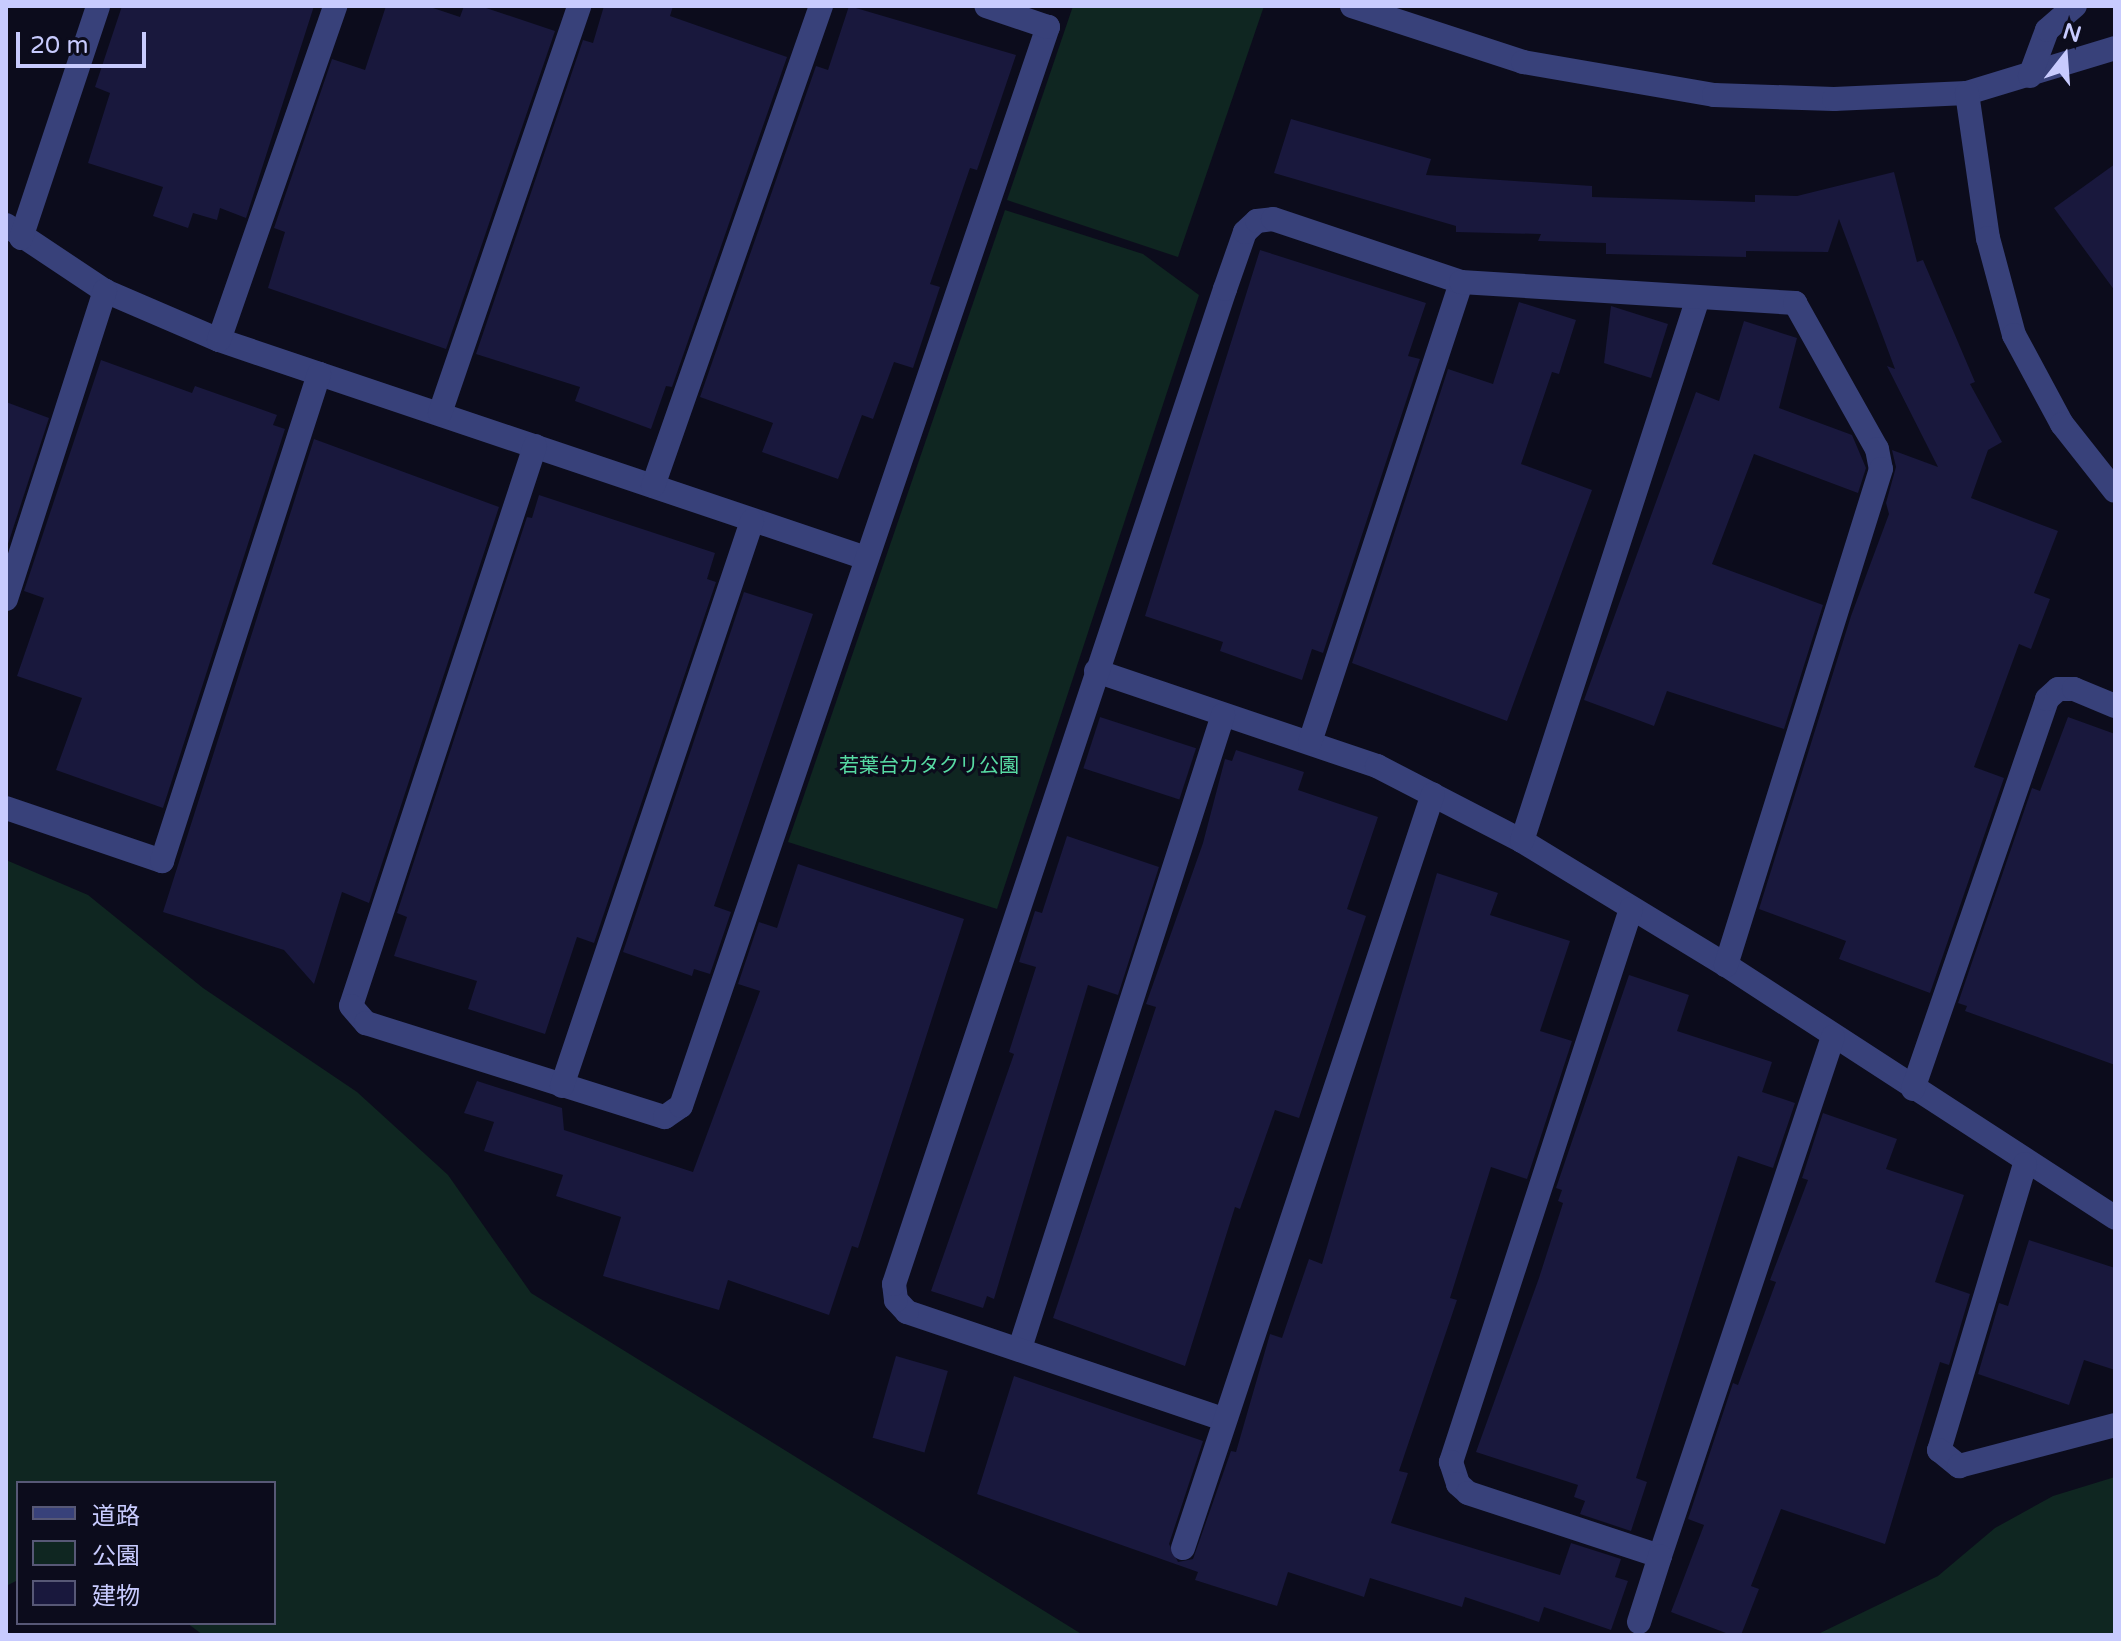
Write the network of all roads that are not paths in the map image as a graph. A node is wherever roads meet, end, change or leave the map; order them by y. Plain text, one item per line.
1 (98, 6) edge
2 (335, 6) edge
3 (579, 6) edge
4 (821, 6) edge
5 (986, 6) edge
6 (1352, 6) edge
7 (2075, 6) edge
8 (2115, 48) edge
9 (2030, 76) junction
10 (1967, 93) junction
11 (13, 231) edge
12 (1461, 282) junction
13 (105, 291) junction
14 (1698, 298) junction
15 (219, 340) junction
16 (319, 374) junction
17 (440, 413) junction
18 (535, 446) junction
19 (653, 486) junction
20 (2115, 491) edge
21 (752, 521) junction
22 (866, 558) junction
23 (6, 599) edge
24 (1096, 671) junction
25 (2115, 706) edge
26 (1223, 715) junction
27 (1310, 742) junction
28 (1433, 794) junction
29 (6, 808) edge
30 (1522, 841) junction
31 (1631, 909) junction
32 (1726, 965) junction
33 (1833, 1037) junction
34 (562, 1086) junction
35 (1913, 1089) junction
36 (2025, 1164) junction
37 (2114, 1214) edge
38 (1020, 1348) junction
39 (1223, 1419) junction
40 (2115, 1425) edge
41 (1183, 1548) dead end
42 (1660, 1556) junction
43 (1639, 1622) dead end

1 - 11 street
2 - 15 street
3 - 17 street
4 - 19 street
5 - 22 street
6 - 10 street
7 - 9 street
8 - 9 street
9 - 10 street
10 - 20 street
11 - 13 street
12 - 14 street
12 - 24 street
12 - 27 street
13 - 15 street
13 - 23 street
14 - 30 street
14 - 32 street
15 - 16 street
16 - 17 street
16 - 29 street
17 - 18 street
18 - 19 street
18 - 34 street
19 - 21 street
21 - 22 street
21 - 34 street
22 - 34 street
24 - 26 street
24 - 38 street
25 - 35 street
26 - 27 street
26 - 38 street
27 - 28 street
28 - 30 street
28 - 39 street
30 - 31 street
31 - 32 street
31 - 42 street
32 - 33 street
33 - 35 street
33 - 42 street
35 - 36 street
36 - 37 street
36 - 40 street
38 - 39 street
39 - 41 street
42 - 43 street

